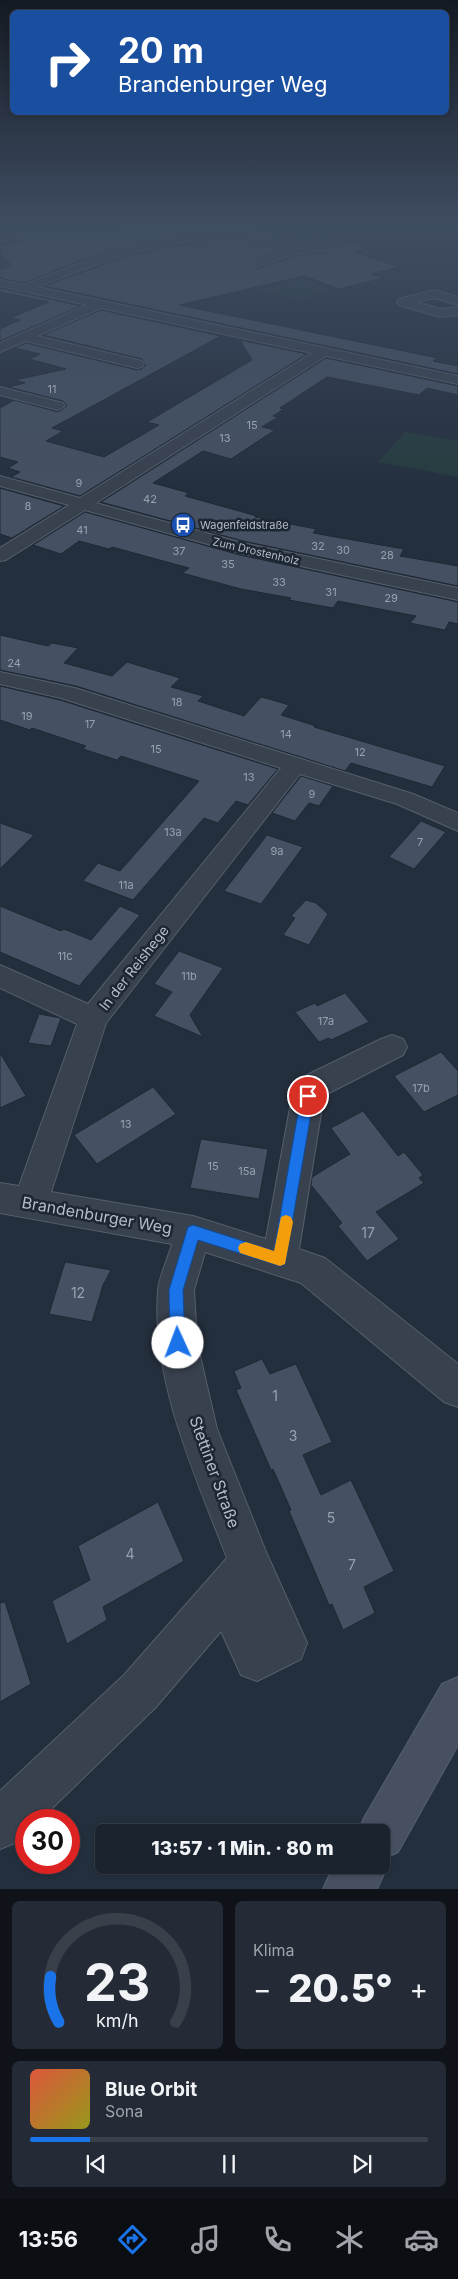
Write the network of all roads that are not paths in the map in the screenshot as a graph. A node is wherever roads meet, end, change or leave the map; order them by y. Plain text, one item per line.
1 (74, 315) edge
2 (152, 315) edge
3 (24, 337) junction
4 (0, 348) edge
5 (323, 352) junction
6 (137, 364) dead end
7 (458, 380) edge
8 (0, 391) edge
9 (58, 406) dead end
10 (0, 481) edge
11 (81, 503) junction
12 (0, 556) edge
13 (458, 594) edge
14 (0, 678) edge
15 (296, 765) junction
16 (458, 823) edge
17 (0, 976) edge
18 (93, 1019) junction
19 (392, 1047) dead end
20 (15, 1201) edge
21 (193, 1232) junction
22 (280, 1259) junction
23 (458, 1388) edge
24 (458, 1700) edge
25 (387, 1824) edge
26 (0, 1825) edge
27 (357, 1874) edge
28 (348, 1889) edge

1 - 3 street
2 - 5 street
3 - 4 street
3 - 6 street
5 - 7 street
5 - 11 street
8 - 9 street
10 - 11 street, Zum Drostenholz
11 - 12 street
11 - 13 street, Zum Drostenholz
14 - 15 street
15 - 16 street
15 - 18 street, In der Reishege
17 - 18 street
18 - 20 street, In der Reishege
19 - 22 street
20 - 21 street, Brandenburger Weg
21 - 22 street, Brandenburger Weg
21 - 26 street, Stettiner Straße
22 - 23 street, Brandenburger Weg
24 - 25 main road
27 - 28 main road

